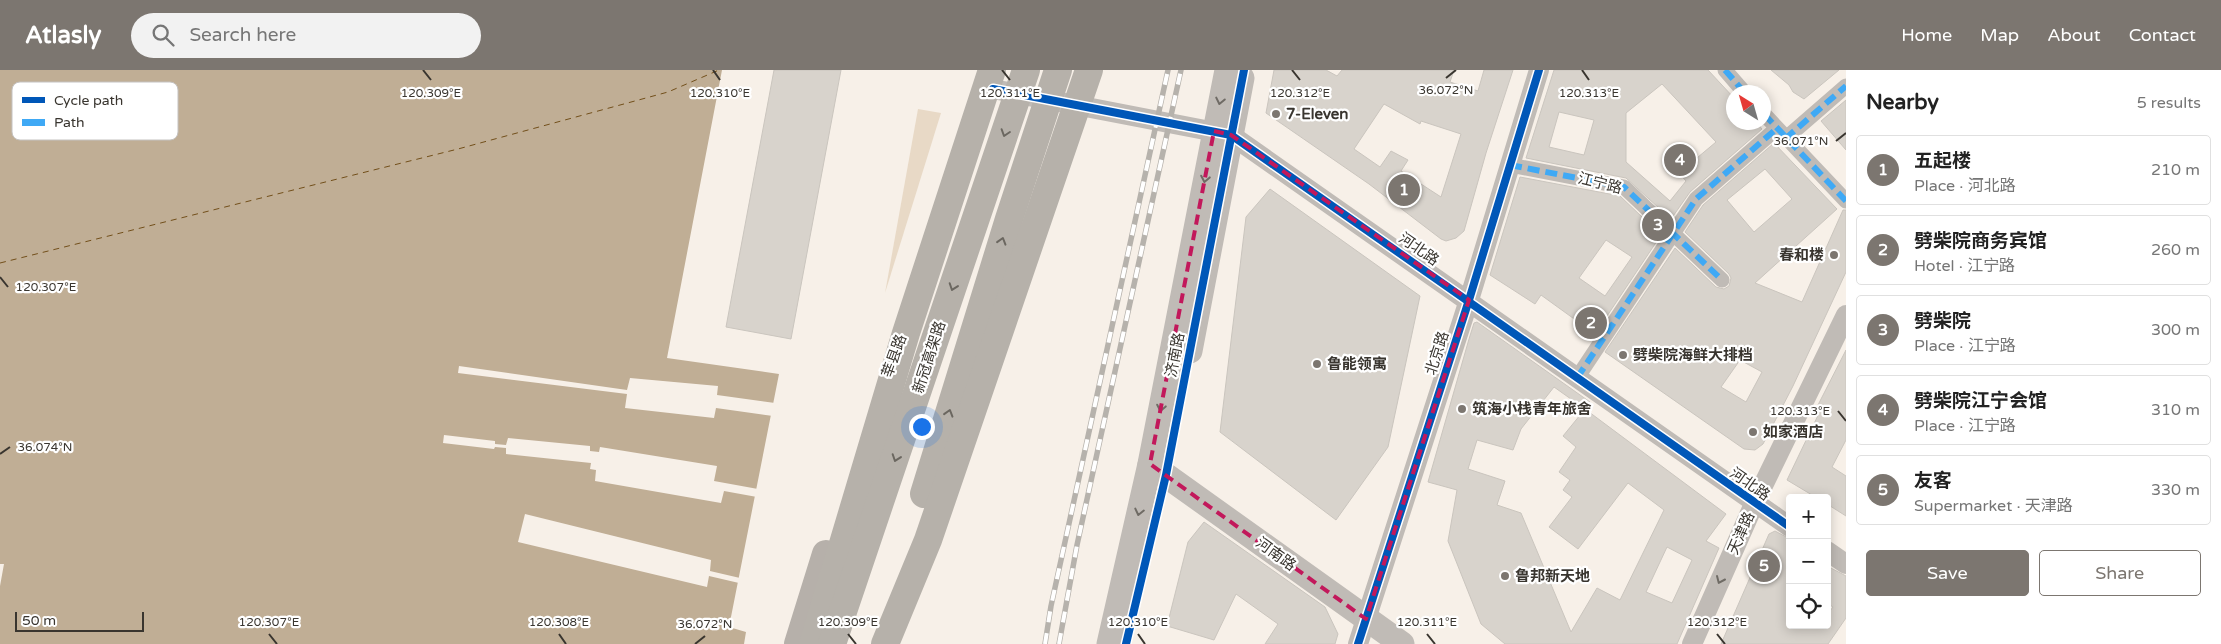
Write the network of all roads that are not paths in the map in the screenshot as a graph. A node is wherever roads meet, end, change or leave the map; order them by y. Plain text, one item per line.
1 (1026, 70) edge
2 (1058, 70) edge
3 (1090, 70) edge
4 (1227, 70) edge
5 (1244, 70) edge
6 (1539, 70) edge
7 (1725, 70) edge
8 (995, 76) edge
9 (1738, 85) edge
10 (1846, 86) edge
11 (1081, 105) junction
12 (1771, 123) edge
13 (1223, 133) junction
14 (1780, 134) junction
15 (1510, 165) junction
16 (1846, 201) edge
17 (1673, 234) junction
18 (1722, 280) dead end
19 (1469, 300) junction
20 (1846, 315) edge
21 (1577, 378) junction
22 (1158, 469) junction
23 (1754, 504) junction
24 (1786, 524) edge
25 (1831, 554) edge
26 (1846, 564) edge
27 (1366, 619) junction
28 (798, 644) edge
29 (813, 644) edge
30 (832, 644) edge
31 (878, 644) edge
32 (885, 644) edge
33 (895, 644) edge
34 (1109, 644) edge
35 (1126, 644) edge
36 (1358, 644) edge
37 (1402, 644) edge
38 (1692, 644) edge

1 -> 30 highway, 新冠高架路
31 -> 2 highway
3 - 11 main road
3 - 32 highway
4 -> 13 street, 济南路
5 - 13 street, 济南路
6 - 15 street, 北京路
7 - 9 street
8 - 11 street, 河北路
8 - 28 main road, 莘县路
8 - 29 highway
10 - 14 street
11 - 13 street, 河北路
11 - 33 main road
12 - 14 street
13 - 19 street, 河北路
13 - 22 street, 济南路
14 - 16 street
14 - 17 street
15 - 17 street, 江宁路
15 - 19 street, 北京路
17 - 18 street, 江宁路
17 - 21 street
19 - 21 street, 河北路
19 - 27 street, 北京路
20 - 23 street, 天津路
21 - 23 street, 河北路
22 - 27 street, 河南路
22 -> 34 street, 济南路
22 - 35 street, 济南路
23 - 24 street, 河北路
23 -> 38 street, 天津路
25 - 26 street
27 - 36 street, 北京路
27 - 37 street, 河南路

